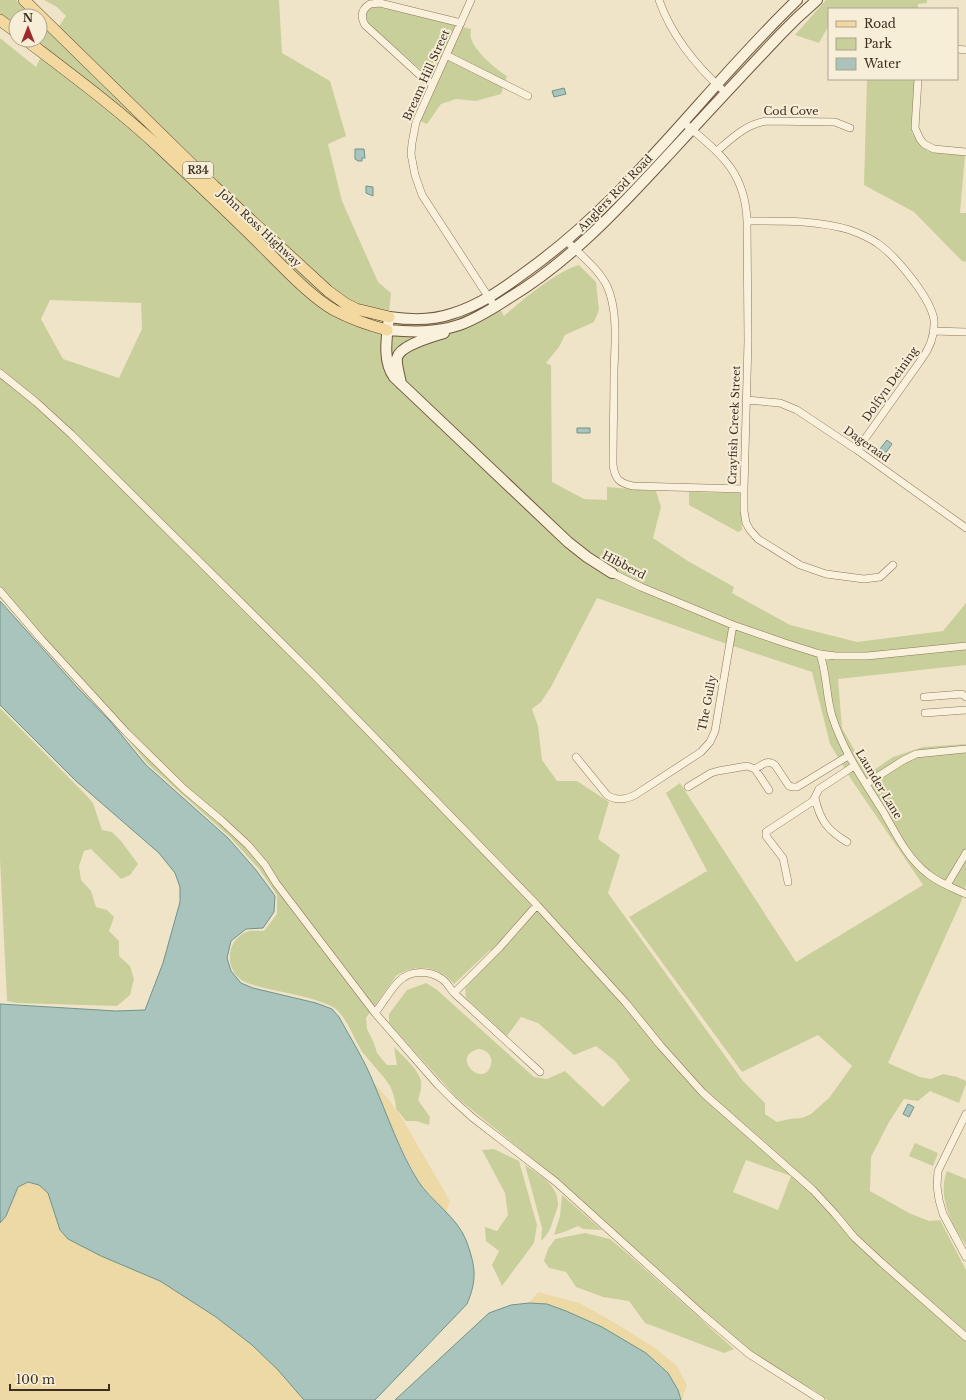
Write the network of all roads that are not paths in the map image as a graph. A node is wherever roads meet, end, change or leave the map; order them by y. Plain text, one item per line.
1 (24, 0) edge
2 (471, 0) edge
3 (659, 0) edge
4 (798, 0) edge
5 (815, 2) edge
6 (461, 23) junction
7 (36, 48) edge
8 (446, 55) junction
9 (918, 80) edge
10 (432, 84) junction
11 (717, 85) junction
12 (726, 93) junction
13 (528, 96) dead end
14 (683, 122) junction
15 (850, 128) dead end
16 (692, 130) junction
17 (717, 151) junction
18 (966, 152) edge
19 (747, 221) junction
20 (567, 240) junction
21 (576, 250) junction
22 (489, 297) junction
23 (495, 307) junction
24 (389, 317) junction
25 (460, 325) junction
26 (387, 330) junction
27 (934, 331) junction
28 (966, 332) edge
29 (0, 372) edge
30 (401, 384) junction
31 (746, 400) junction
32 (857, 450) junction
33 (744, 489) junction
34 (966, 528) edge
35 (893, 565) dead end
36 (612, 573) joint
37 (0, 591) edge
38 (733, 625) junction
39 (966, 646) edge
40 (820, 654) junction
41 (924, 697) dead end
42 (966, 697) edge
43 (966, 710) edge
44 (925, 713) dead end
45 (966, 749) edge
46 (848, 756) junction
47 (576, 757) dead end
48 (854, 766) junction
49 (755, 769) junction
50 (866, 784) junction
51 (688, 788) dead end
52 (769, 790) dead end
53 (815, 798) junction
54 (847, 842) dead end
55 (966, 853) edge
56 (788, 882) dead end
57 (947, 885) junction
58 (966, 894) edge
59 (538, 905) junction
60 (454, 993) junction
61 (375, 1013) junction
62 (540, 1072) dead end
63 (966, 1114) edge
64 (966, 1257) edge
65 (966, 1337) edge
66 (821, 1400) edge

1 - 24 main road, John Ross Highway / R34
2 - 6 street, Bream Hill Street
3 - 11 street
4 - 11 street, Anglers Rod Road
5 - 12 street, Anglers Rod Road
6 - 8 street, Bream Hill Street
6 - 10 street
7 - 26 main road, John Ross Highway / R34
8 - 10 street, Bream Hill Street
8 - 13 street
9 - 18 street
10 - 22 street, Bream Hill Street
11 - 12 street
11 - 14 street, Anglers Rod Road
12 - 16 street, Anglers Rod Road
14 - 16 street, Crayfish Creek Street
14 - 20 street, Anglers Rod Road
15 - 17 street, Cod Cove
16 - 17 street, Crayfish Creek Street
16 - 21 street, Anglers Rod Road
17 - 19 street, Crayfish Creek Street
19 - 27 street, Dolfyn Deining
19 - 31 street, Crayfish Creek Street
20 - 21 street, Crayfish Creek Street
20 - 22 street, Anglers Rod Road
21 - 23 street, Anglers Rod Road
21 - 33 street, Crayfish Creek Street
22 - 23 street, Bream Hill Street
22 - 24 street, Anglers Rod Road
23 - 25 street, Anglers Rod Road
24 - 26 street, Hibberd
25 - 26 street, Anglers Rod Road
25 - 30 street
26 - 30 street, Hibberd
27 - 28 street
27 - 32 street, Dolfyn Deining
29 - 59 street
30 - 36 street, Hibberd
31 - 32 street, Dageraad
31 - 33 street, Crayfish Creek Street
32 - 34 street, Dageraad
33 - 35 street
36 - 38 street, Hibberd
37 - 61 street
38 - 40 street, Hibberd
38 - 47 street, The Gully
39 - 40 street, Hibberd
40 - 46 street, Launder Lane
41 - 42 street
43 - 44 street
45 - 50 street
46 - 48 street, Launder Lane
46 - 49 street
48 - 50 street, Launder Lane
48 - 53 street
49 - 51 street
49 - 52 street
50 - 57 street, Launder Lane
53 - 54 street
53 - 56 street
55 - 57 street
57 - 58 street, Launder Lane
59 - 60 street
59 - 65 street
60 - 61 street
60 - 62 street
61 - 66 street
63 - 64 street

